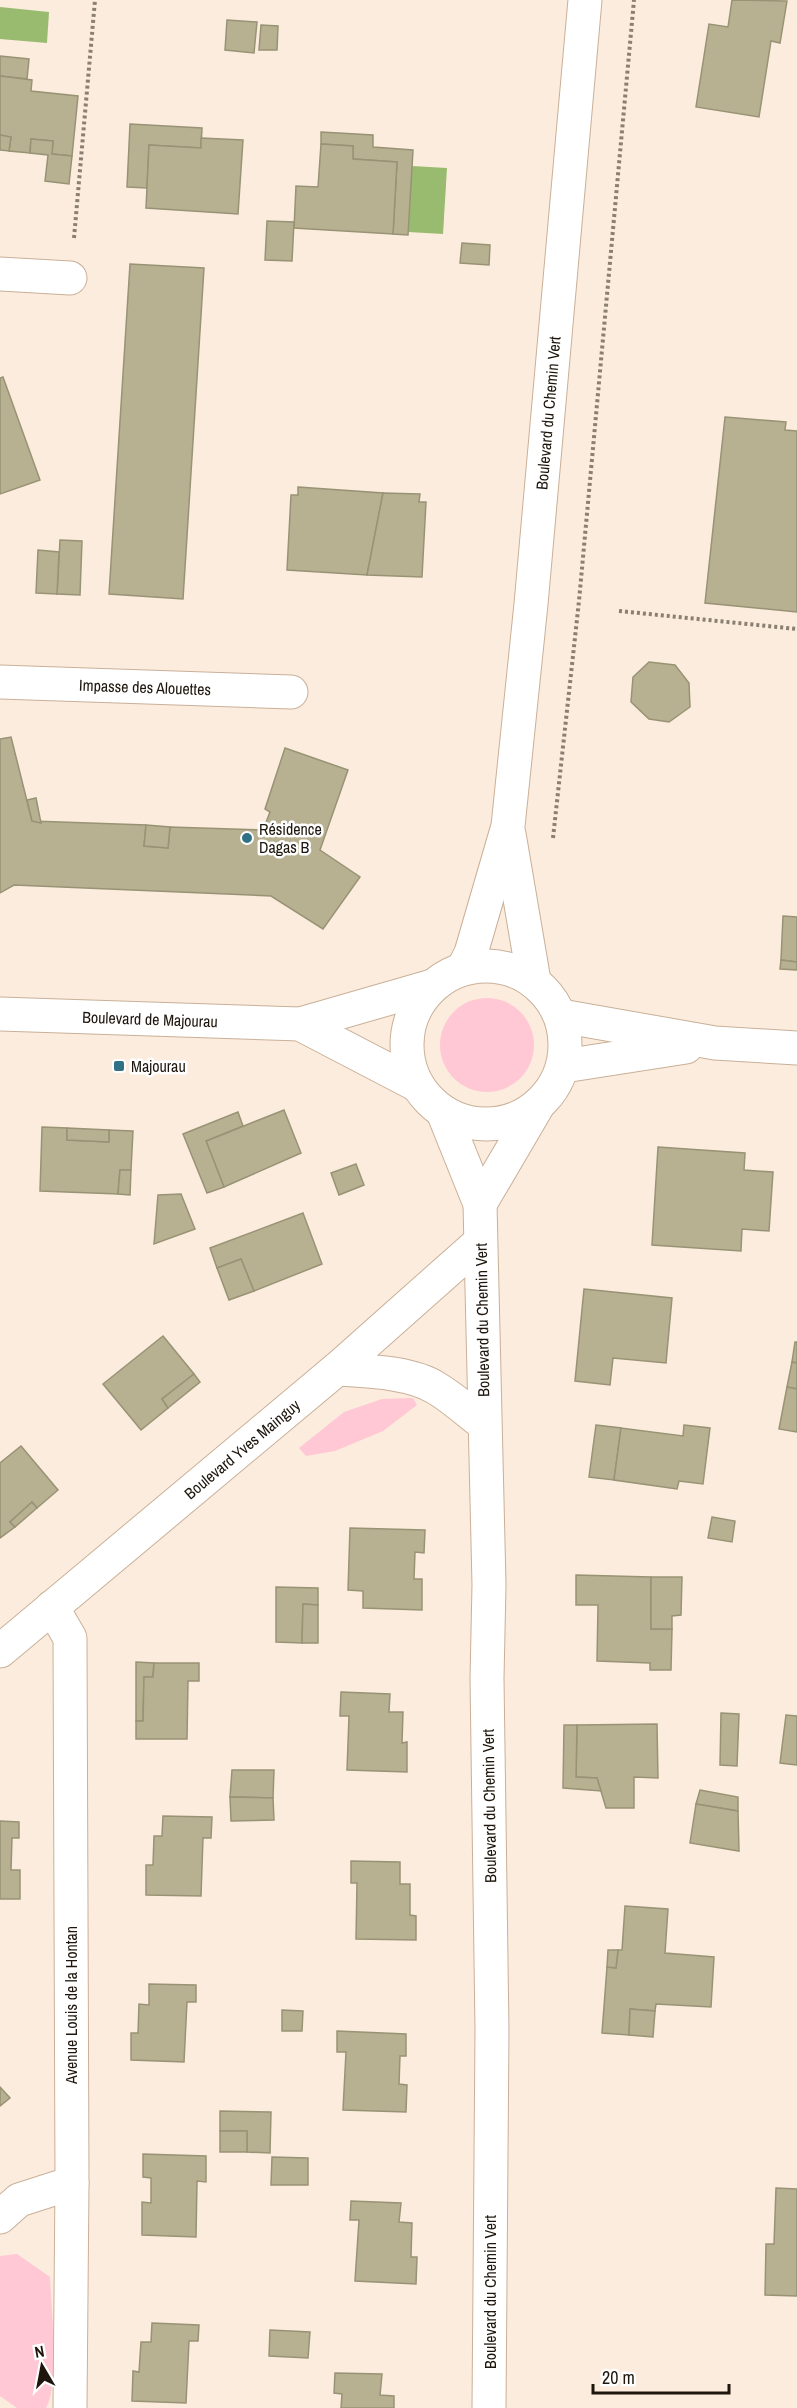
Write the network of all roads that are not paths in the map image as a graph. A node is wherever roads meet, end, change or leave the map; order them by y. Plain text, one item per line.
1 (585, 0) edge
2 (0, 274) edge
3 (70, 278) road end
4 (0, 682) edge
5 (291, 692) dead end
6 (508, 826) junction
7 (463, 969) junction
8 (534, 981) junction
9 (432, 986) junction
10 (0, 1014) edge
11 (561, 1016) junction
12 (300, 1024) junction
13 (715, 1043) junction
14 (797, 1048) edge
15 (564, 1066) junction
16 (417, 1085) junction
17 (537, 1107) junction
18 (443, 1113) junction
19 (480, 1204) junction
20 (480, 1242) junction
21 (337, 1369) junction
22 (484, 1424) junction
23 (52, 1607) junction
24 (0, 1651) edge
25 (72, 2183) junction
26 (0, 2217) edge
27 (70, 2408) edge
28 (489, 2408) edge

1 - 6 street, Boulevard du Chemin Vert
2 - 3 street
4 - 5 street, Impasse des Alouettes
6 - 7 street, Boulevard du Chemin Vert
6 - 8 street, Boulevard du Chemin Vert
7 - 8 street
7 - 9 street
8 - 11 street
9 - 12 street, Boulevard de Majourau
9 - 16 street
10 - 12 street, Boulevard de Majourau
11 - 13 street
11 - 15 street
12 - 16 street, Boulevard de Majourau
13 - 14 street
13 - 15 street
15 - 17 street
16 - 18 street
17 - 18 street
17 - 19 street
18 - 19 street, Boulevard du Chemin Vert
19 - 20 street, Boulevard du Chemin Vert
20 - 21 street, Boulevard Yves Mainguy
20 - 22 street, Boulevard du Chemin Vert
21 - 22 street
21 - 23 street, Boulevard Yves Mainguy
22 - 28 street, Boulevard du Chemin Vert
23 - 24 street, Boulevard Yves Mainguy
23 - 25 street, Avenue Louis de la Hontan
25 - 26 street
25 - 27 street, Avenue Louis de la Hontan

